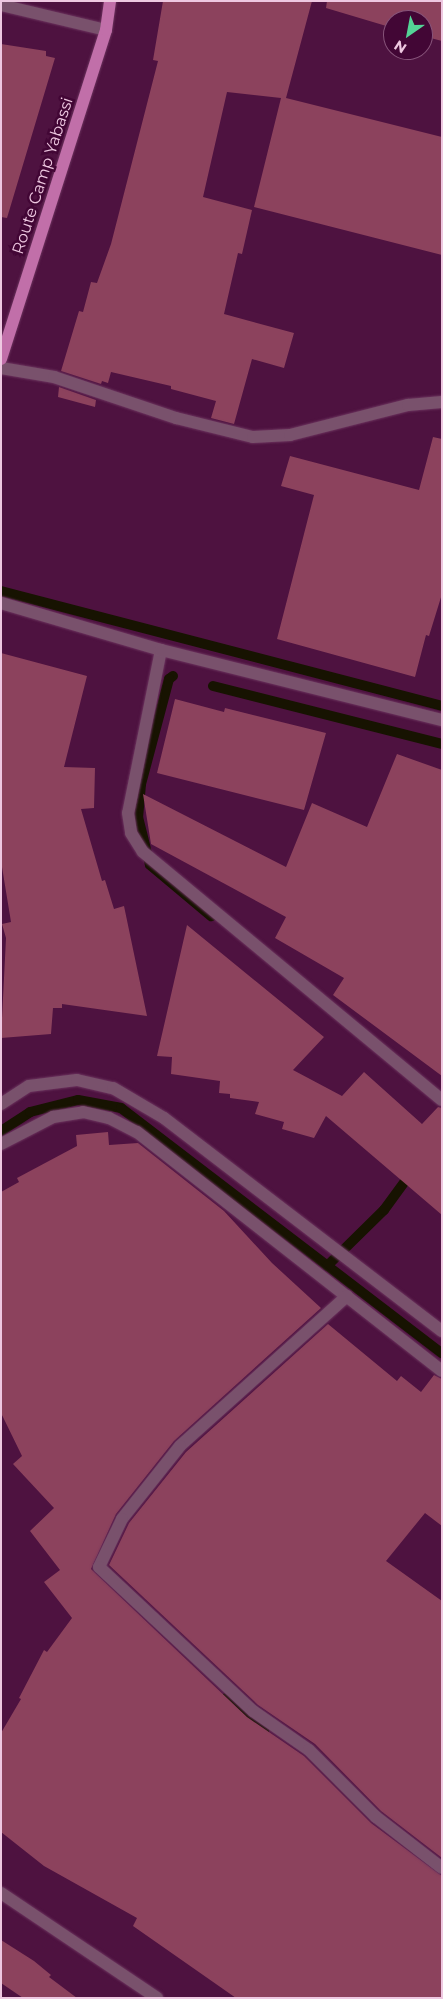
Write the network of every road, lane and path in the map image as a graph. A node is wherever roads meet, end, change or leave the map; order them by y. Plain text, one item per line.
1 (110, 1) edge
2 (1, 5) edge
3 (106, 30) junction
4 (1, 360) edge
5 (1, 368) edge
6 (442, 402) edge
7 (1, 603) edge
8 (161, 650) junction
9 (442, 720) edge
10 (442, 1100) edge
11 (1, 1104) edge
12 (1, 1144) edge
13 (348, 1296) junction
14 (442, 1331) edge
15 (442, 1371) edge
16 (442, 1868) edge
17 (1, 1893) edge
18 (157, 1998) edge

1 - 3 main road, Route Camp Yabassi
2 - 3 street
3 - 4 main road, Route Camp Yabassi
5 - 6 street
7 - 8 street
8 - 9 street
8 - 10 street
11 - 14 street
12 - 13 street
13 - 15 street
13 - 16 street
17 - 18 street

